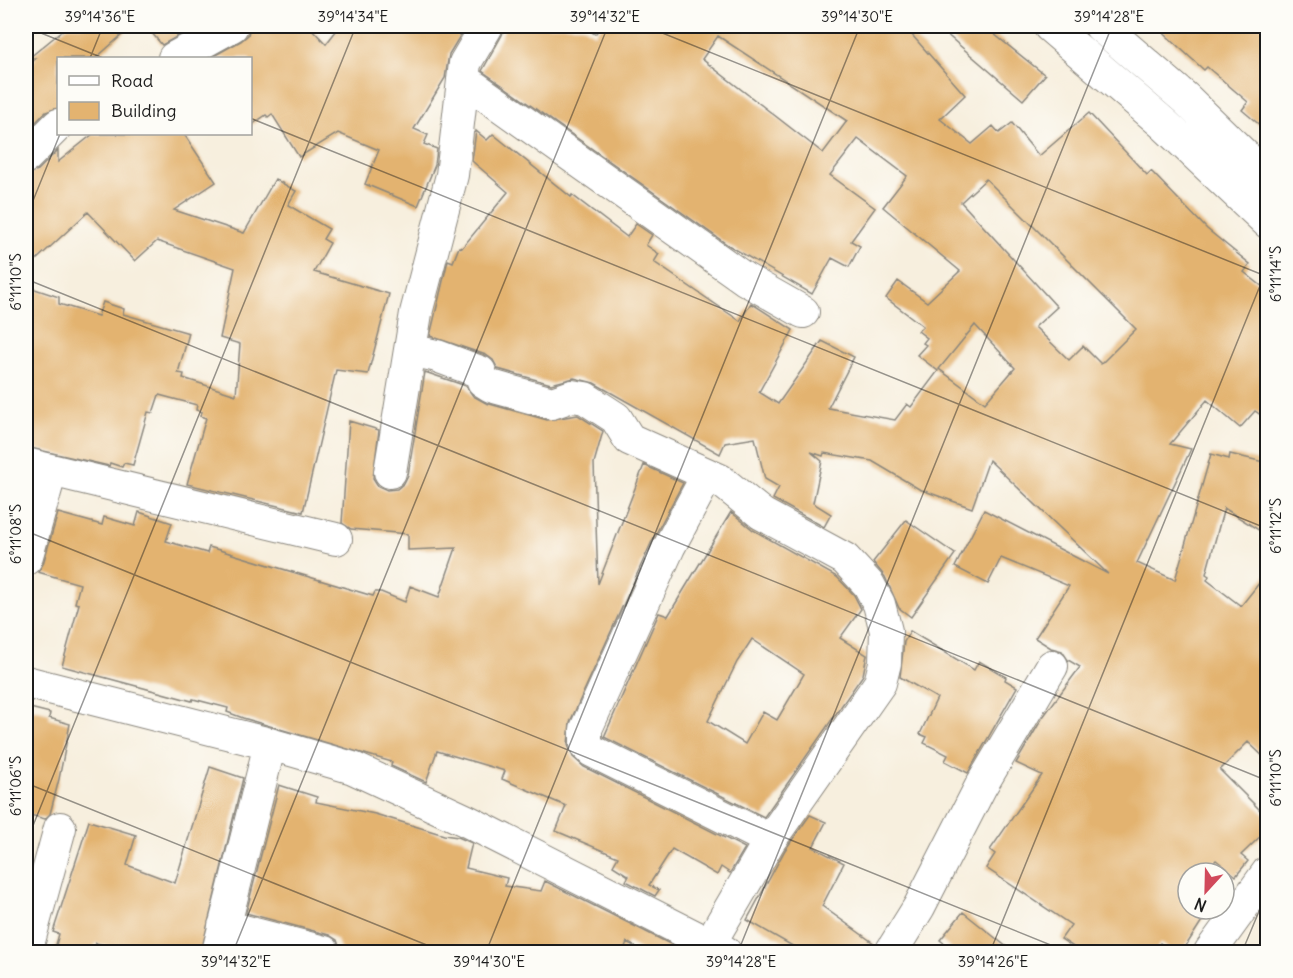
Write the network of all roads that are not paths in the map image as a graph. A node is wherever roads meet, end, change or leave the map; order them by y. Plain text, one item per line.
1 (232, 26) edge
2 (487, 26) edge
3 (1050, 26) edge
4 (1101, 26) edge
5 (176, 57) edge
6 (463, 79) junction
7 (57, 126) edge
8 (26, 156) edge
9 (1268, 179) edge
10 (1268, 222) edge
11 (803, 312) dead end
12 (410, 350) junction
13 (38, 468) edge
14 (390, 472) dead end
15 (707, 476) junction
16 (336, 539) dead end
17 (26, 559) edge
18 (1052, 666) dead end
19 (26, 682) edge
20 (270, 744) junction
21 (60, 828) dead end
22 (770, 840) junction
23 (1268, 872) edge
24 (221, 939) edge
25 (718, 948) edge
26 (26, 952) edge
27 (324, 952) edge
28 (891, 952) edge
29 (1210, 952) edge

1 - 5 street
2 - 6 street
3 - 10 main road
4 - 9 main road
6 - 11 street
6 - 12 street
7 - 8 street
12 - 14 street
12 - 15 street
13 - 16 street
13 - 17 street
15 - 22 street
15 - 22 street
18 - 28 street
19 - 20 street
20 - 24 street
20 - 25 street
21 - 26 street
22 - 25 street
23 - 29 street
24 - 27 street

